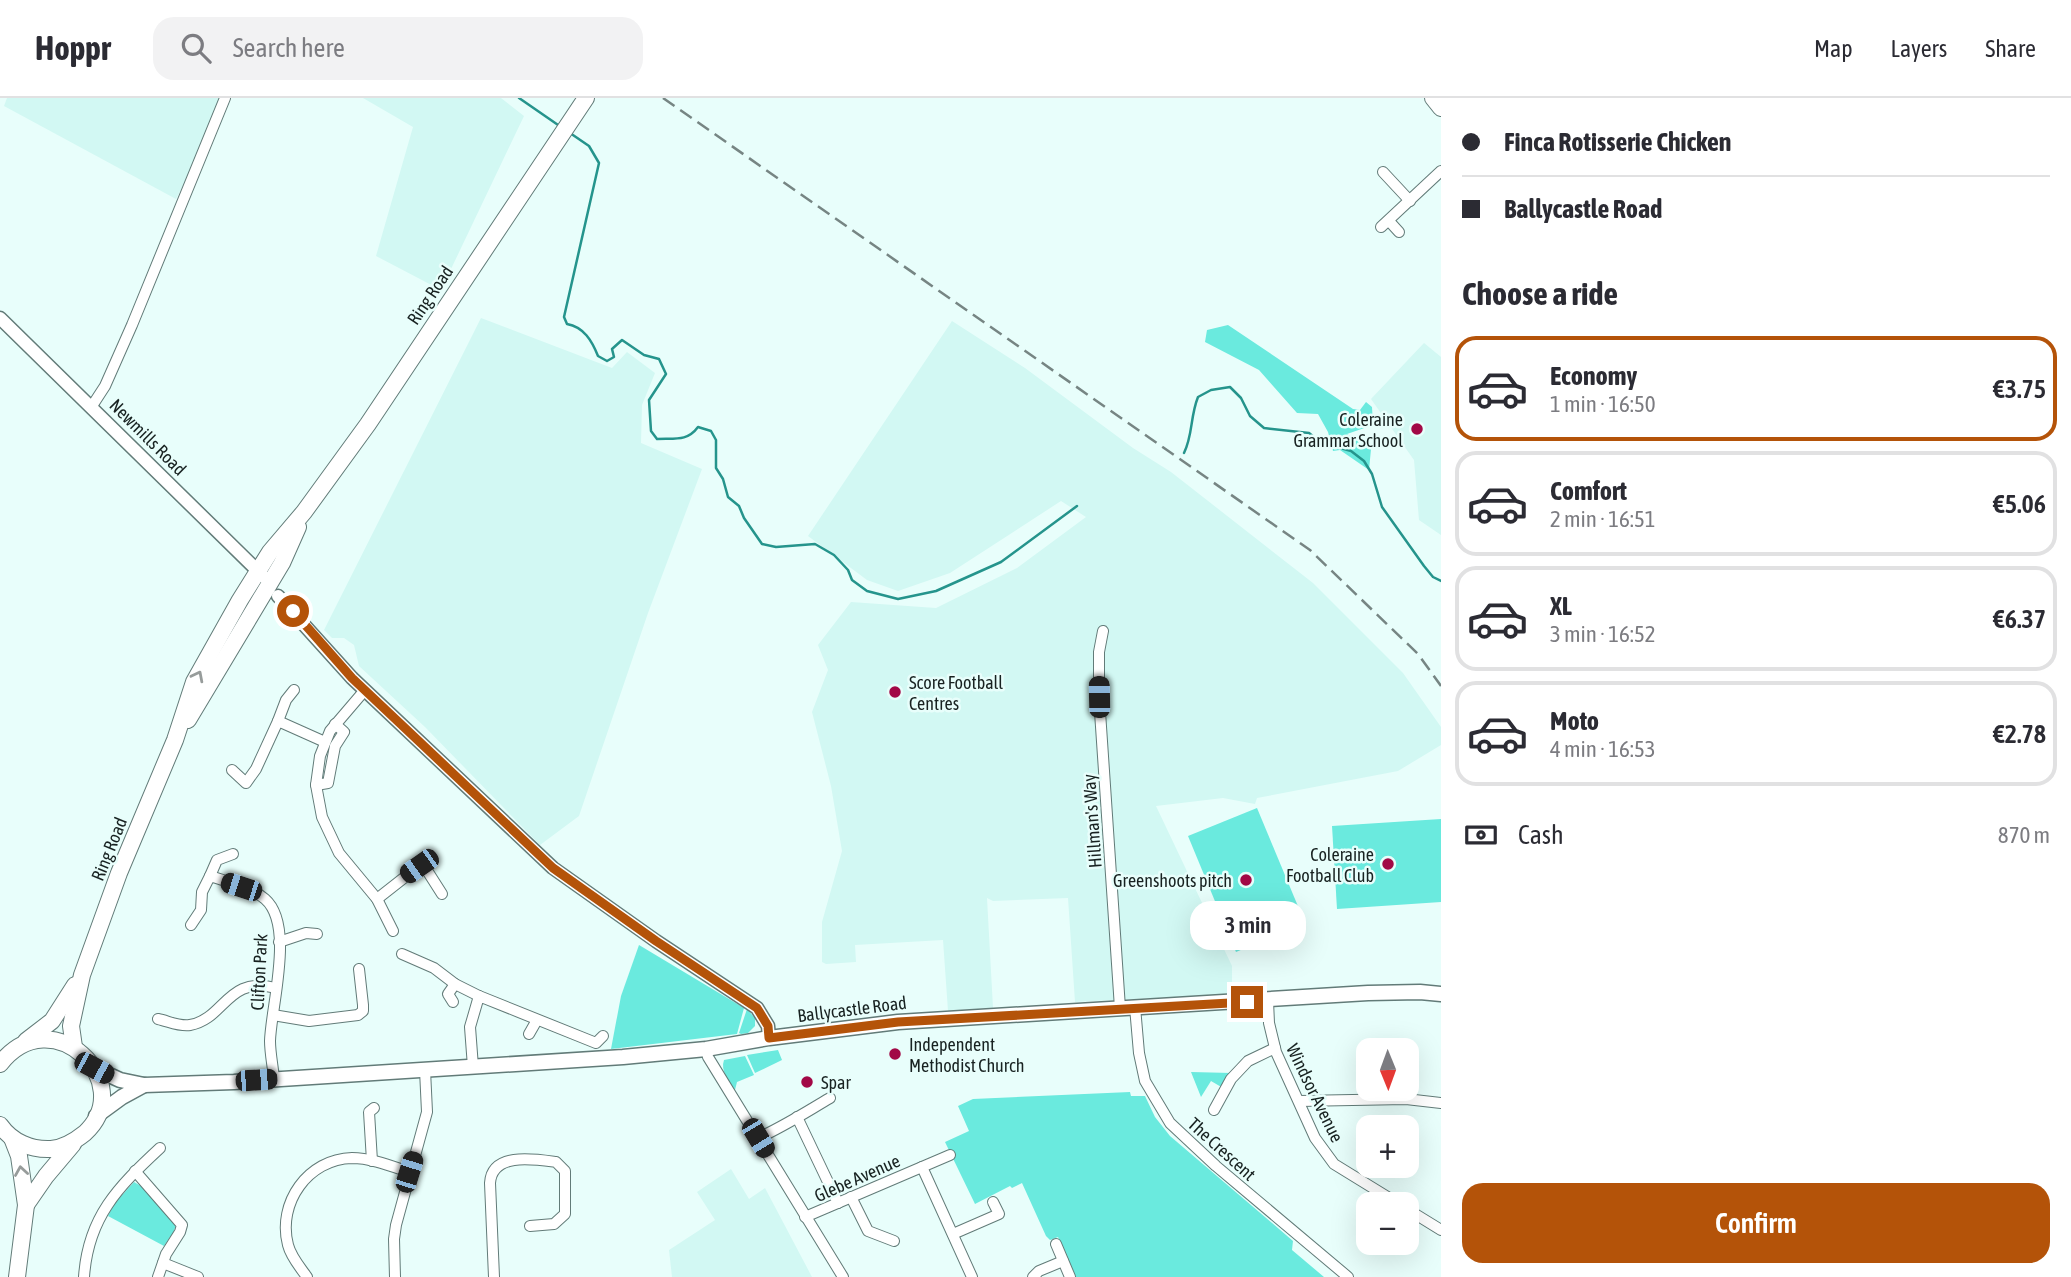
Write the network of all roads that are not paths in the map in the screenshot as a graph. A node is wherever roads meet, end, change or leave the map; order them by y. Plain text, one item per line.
1 (225, 98) edge
2 (586, 98) edge
3 (1433, 98) edge
4 (1441, 108) edge
5 (1382, 172) dead end
6 (1441, 172) edge
7 (1410, 201) junction
8 (1399, 232) dead end
9 (0, 318) edge
10 (92, 406) junction
11 (269, 583) junction
12 (1103, 631) dead end
13 (294, 690) dead end
14 (365, 690) junction
15 (278, 721) junction
16 (335, 724) junction
17 (325, 742) junction
18 (232, 770) dead end
19 (316, 785) junction
20 (233, 855) dead end
21 (211, 876) junction
22 (442, 894) dead end
23 (377, 899) junction
24 (191, 925) dead end
25 (393, 931) dead end
26 (317, 934) dead end
27 (279, 942) junction
28 (402, 954) dead end
29 (359, 969) dead end
30 (82, 975) junction
31 (455, 984) junction
32 (276, 988) junction
33 (1441, 994) edge
34 (479, 996) junction
35 (1268, 1000) junction
36 (453, 1002) dead end
37 (1135, 1007) junction
38 (1120, 1008) junction
39 (273, 1015) junction
40 (158, 1019) dead end
41 (537, 1020) junction
42 (529, 1034) dead end
43 (603, 1036) dead end
44 (769, 1038) junction
45 (22, 1044) junction
46 (74, 1047) junction
47 (1275, 1048) junction
48 (706, 1049) junction
49 (0, 1064) edge
50 (473, 1067) junction
51 (94, 1068) junction
52 (425, 1070) junction
53 (274, 1079) junction
54 (144, 1086) junction
55 (830, 1098) dead end
56 (1299, 1101) junction
57 (1441, 1103) edge
58 (374, 1108) dead end
59 (1213, 1110) dead end
60 (96, 1116) junction
61 (797, 1116) junction
62 (4, 1130) edge
63 (758, 1138) junction
64 (77, 1140) junction
65 (160, 1148) dead end
66 (950, 1155) dead end
67 (372, 1161) junction
68 (922, 1167) junction
69 (135, 1171) junction
70 (409, 1172) junction
71 (1380, 1192) edge
72 (851, 1197) junction
73 (993, 1202) dead end
74 (838, 1203) junction
75 (26, 1205) junction
76 (1419, 1216) edge
77 (805, 1217) junction
78 (530, 1226) dead end
79 (1441, 1230) edge
80 (953, 1234) junction
81 (894, 1241) dead end
82 (1056, 1244) dead end
83 (1063, 1261) junction
84 (163, 1263) junction
85 (16, 1277) edge
86 (84, 1277) edge
87 (158, 1277) edge
88 (198, 1277) edge
89 (307, 1277) edge
90 (395, 1277) edge
91 (494, 1277) edge
92 (843, 1277) edge
93 (972, 1277) edge
94 (1033, 1277) edge
95 (1070, 1277) edge
96 (1348, 1277) edge

1 - 10 street
2 - 11 main road, Ring Road
3 - 4 main road
5 - 7 street
6 - 7 street
7 - 8 street
9 - 10 street, Newmills Road
10 - 11 street, Newmills Road
11 - 14 street, Newmills Road
11 - 30 main road, Ring Road
12 - 38 street, Hillman's Way
13 - 15 street
14 - 16 street
14 - 44 street, Newmills Road
15 - 17 street
15 - 18 street
16 - 17 street
16 - 19 street
17 - 19 street
19 - 23 street
20 - 21 street
21 - 24 street
21 - 27 street, Clifton Park
22 - 23 street
23 - 25 street
26 - 27 street
27 - 32 street, Clifton Park
28 - 31 street
29 - 39 street
30 - 45 main road, Ring Road
30 - 46 main road, Ring Road
31 - 34 street
31 - 36 street
32 - 39 street, Clifton Park
32 - 40 street
33 - 35 main road, Ballycastle Road
34 - 41 street
34 - 50 street
35 - 37 main road, Ballycastle Road
35 - 47 street, Windsor Avenue
37 - 38 main road, Ballycastle Road
37 - 96 street, The Crescent
38 - 44 main road, Ballycastle Road
39 - 53 street, Clifton Park
41 - 42 street
41 - 43 street
44 - 48 main road, Ballycastle Road
45 - 46 main road
45 - 49 main road, Ring Road
46 - 51 main road
47 - 56 street, Windsor Avenue
47 - 59 street
48 - 50 main road, Ballycastle Road
48 - 63 street
50 - 52 main road, Ballycastle Road
51 - 54 main road, Ballycastle Road
51 - 60 main road
52 - 53 main road, Ballycastle Road
52 - 70 street
53 - 54 main road, Ballycastle Road
54 - 60 main road, Ballycastle Road
55 - 61 street
56 - 57 street
56 - 71 street, Windsor Avenue
58 - 67 street
60 - 64 main road
61 - 63 street
61 - 74 street
62 - 64 main road
75 -> 62 main road
63 - 77 street
64 - 75 main road
65 - 69 street
66 - 68 street, Glebe Avenue
67 - 70 street
67 - 89 street
68 - 72 street, Glebe Avenue
68 - 80 street, Glebe Avenue
69 - 84 street
69 - 86 street
70 - 90 street
72 - 74 street, Glebe Avenue
72 - 81 street
73 - 80 street
74 - 77 street, Glebe Avenue
75 - 85 main road
76 - 79 street
77 - 92 street
78 - 91 street
80 - 93 street, Glebe Avenue
82 - 83 street
83 - 94 street
83 - 95 street
84 - 87 street
84 - 88 street

